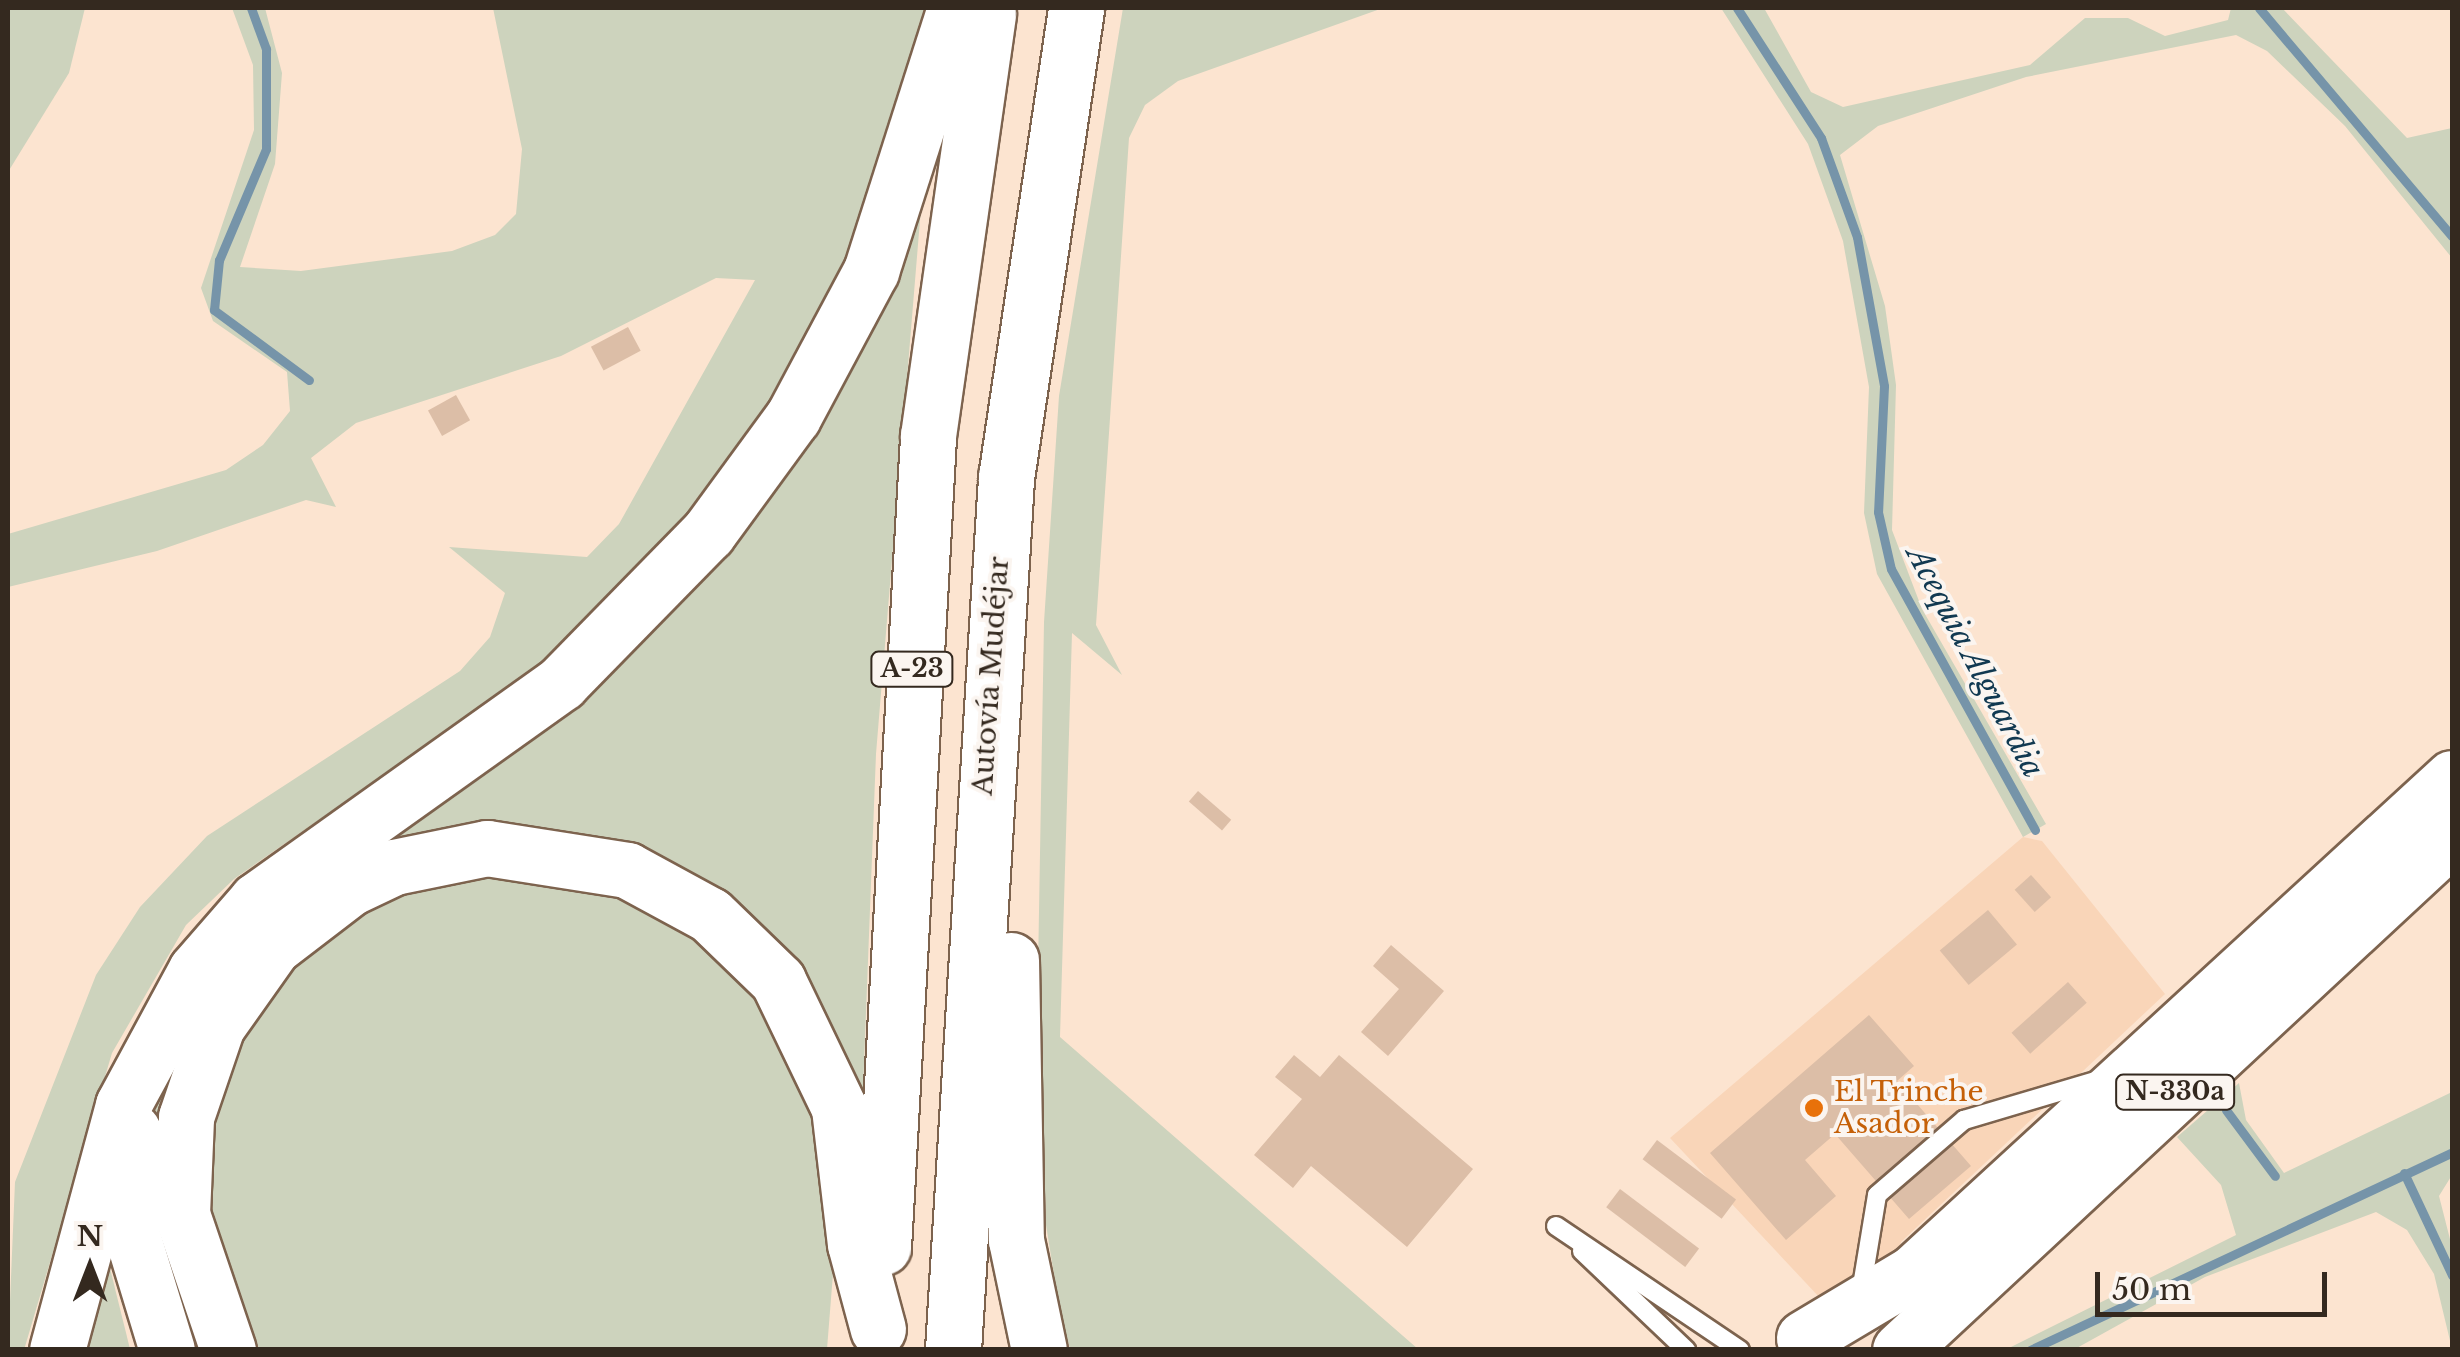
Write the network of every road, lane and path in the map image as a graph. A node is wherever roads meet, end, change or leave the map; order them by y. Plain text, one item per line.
1 (955, 8) edge
2 (989, 8) edge
3 (1076, 8) edge
4 (986, 736) junction
5 (2452, 778) edge
6 (2452, 837) edge
7 (150, 1055) junction
8 (2129, 1074) junction
9 (1818, 1337) edge
10 (876, 1339) edge
11 (57, 1350) edge
12 (166, 1350) edge
13 (228, 1350) edge
14 (953, 1350) edge
15 (1040, 1350) edge
16 (1686, 1350) edge
17 (1740, 1350) edge
18 (1900, 1350) edge

1 - 7 highway
2 - 10 highway, A-23
3 - 4 highway, Autovía Mudéjar / A-23
4 - 14 highway, Autovía Mudéjar / A-23
4 - 15 highway
5 - 8 highway, N-330a
6 - 18 highway, N-330a
7 - 11 highway
7 - 12 highway
8 - 9 highway, N-330a
8 - 9 lane
10 - 13 highway
16 - 17 lane

